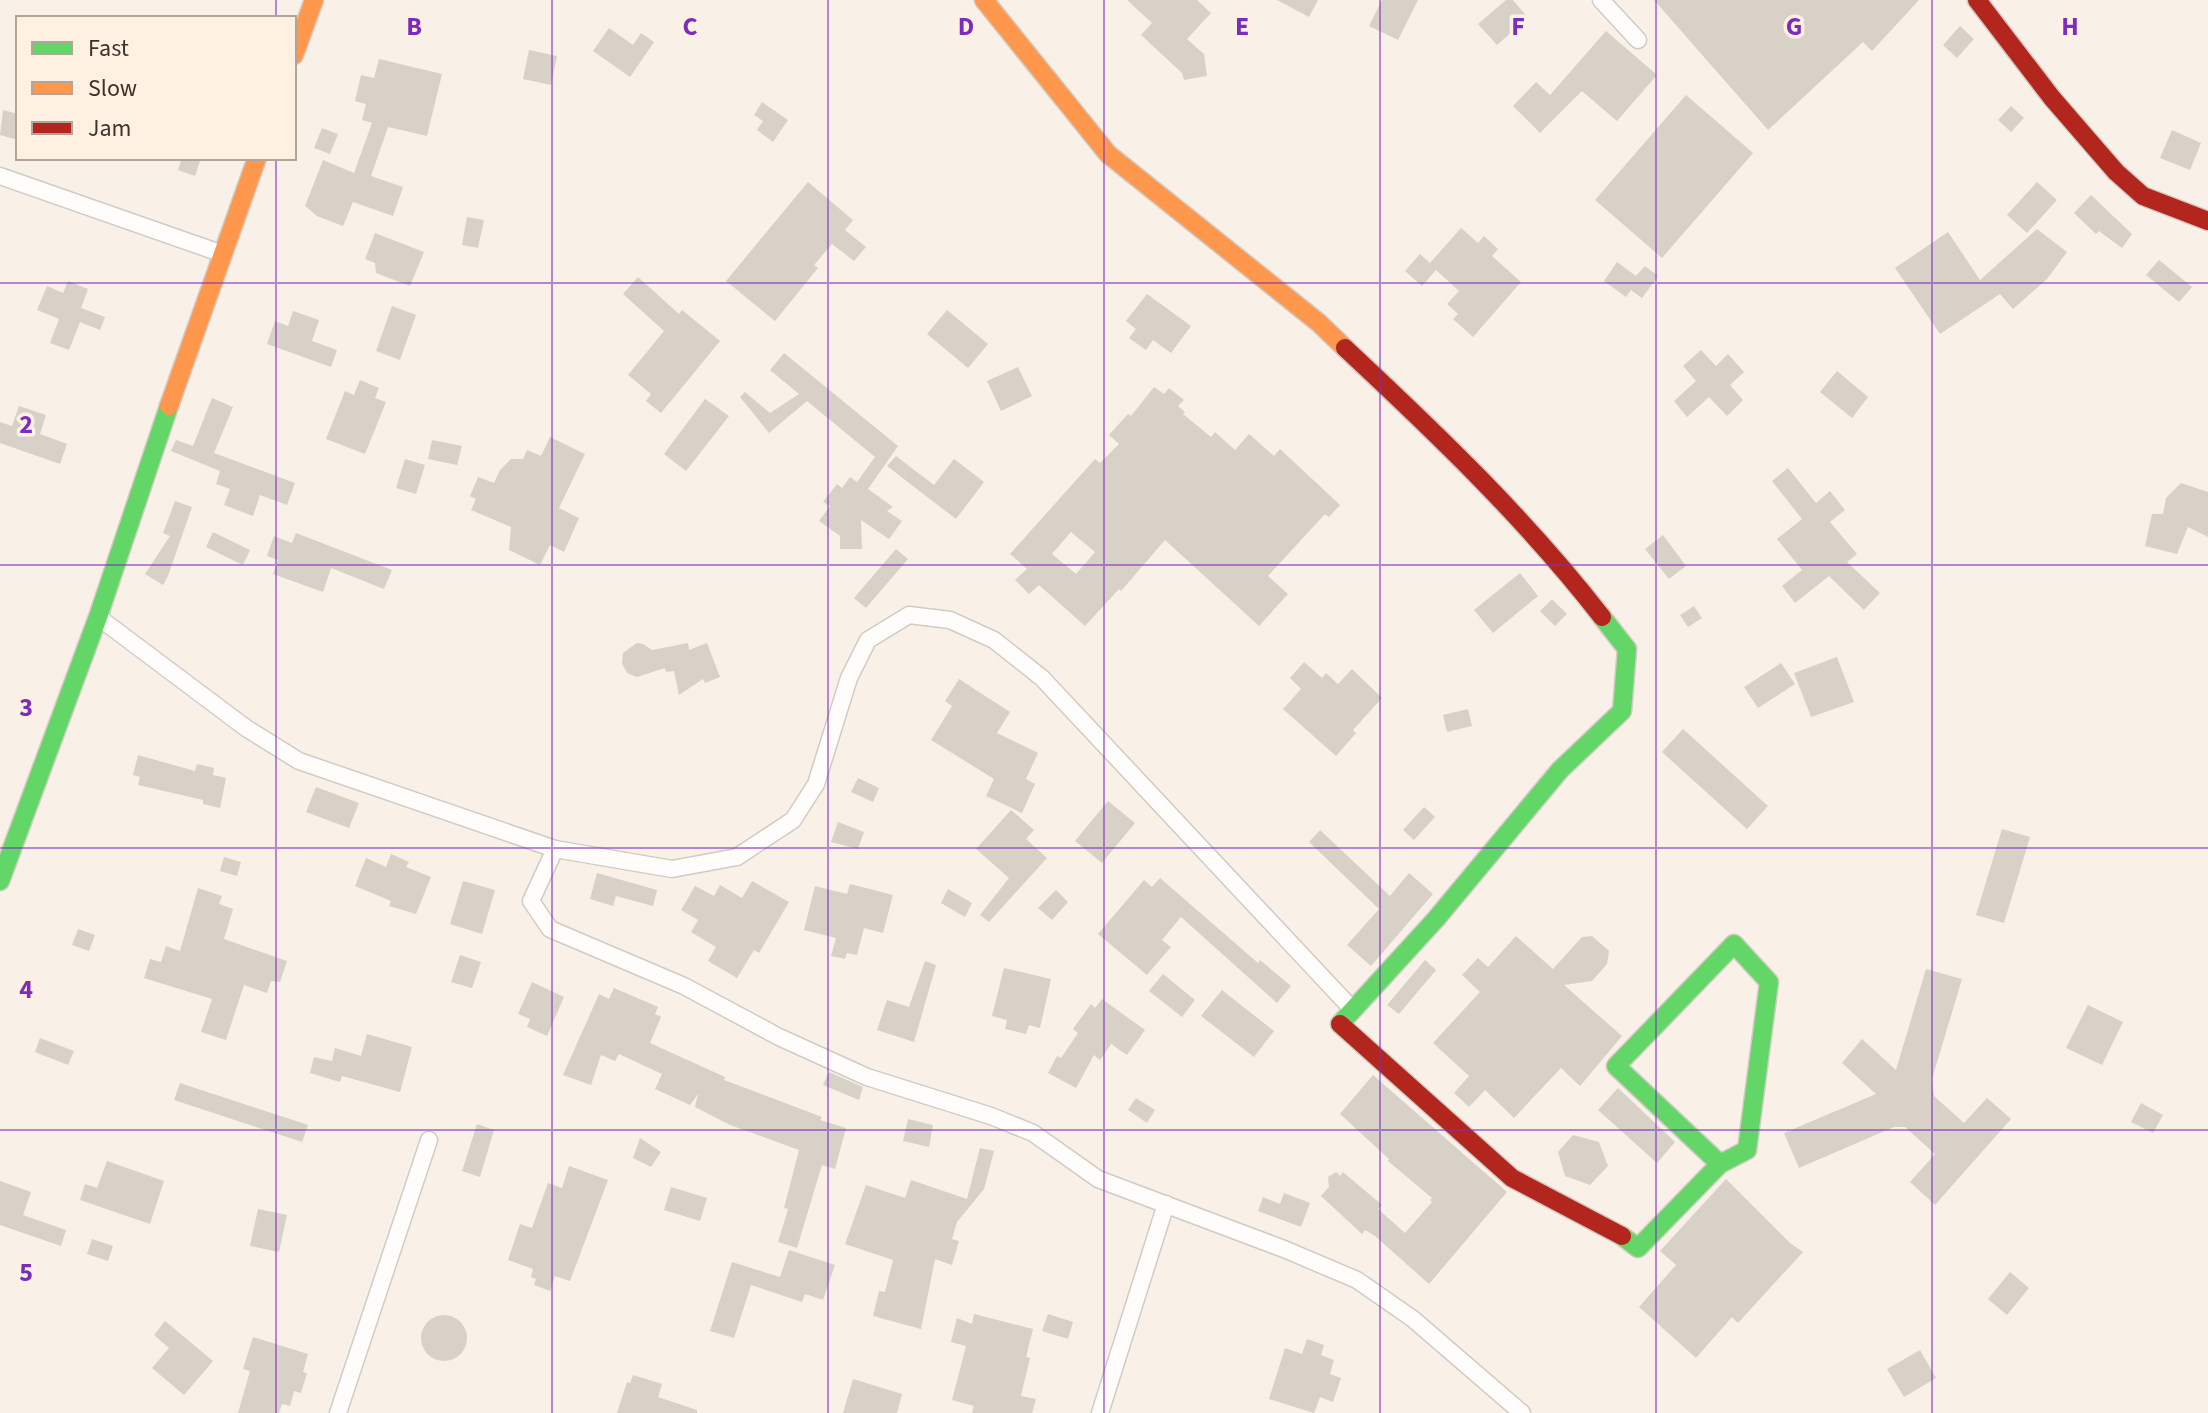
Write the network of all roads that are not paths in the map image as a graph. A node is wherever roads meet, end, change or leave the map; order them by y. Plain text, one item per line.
1 (314, 0) edge
2 (984, 0) edge
3 (1601, 0) edge
4 (1977, 0) edge
5 (1638, 40) dead end
6 (296, 50) edge
7 (256, 160) edge
8 (0, 176) edge
9 (2208, 221) edge
10 (223, 254) junction
11 (98, 617) junction
12 (555, 849) junction
13 (0, 881) edge
14 (1352, 1009) junction
15 (429, 1140) dead end
16 (1720, 1164) junction
17 (1166, 1204) junction
18 (338, 1413) edge
19 (1100, 1413) edge
20 (1522, 1413) edge

1 - 6 street
2 - 14 street
3 - 5 street
4 - 9 street
7 - 10 street
8 - 10 street
10 - 11 street
11 - 12 street
11 - 13 street
12 - 14 street
12 - 17 street
14 - 16 street
15 - 18 street
16 - 16 street
17 - 19 street
17 - 20 street

